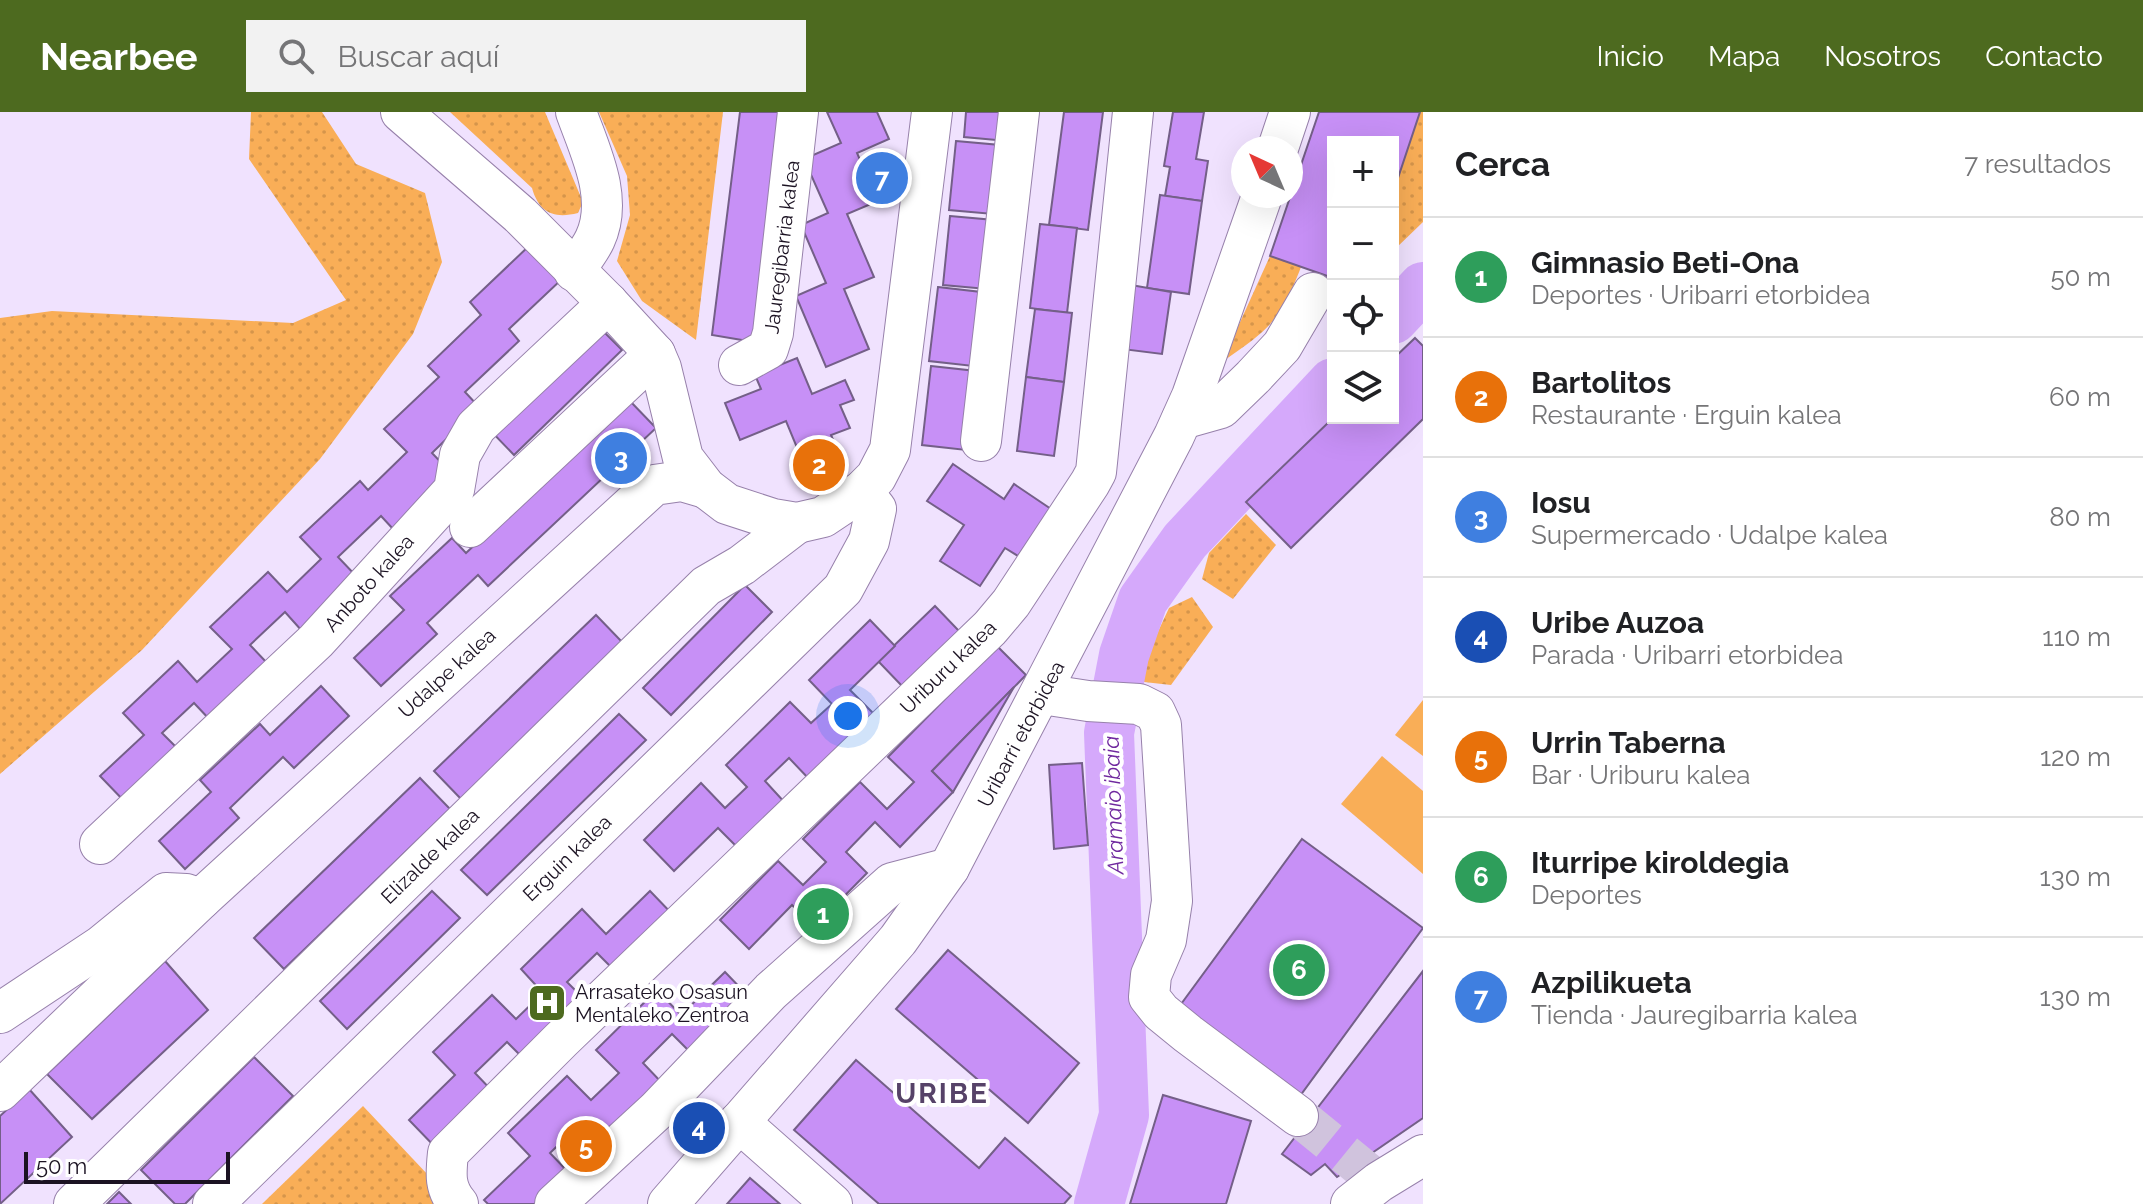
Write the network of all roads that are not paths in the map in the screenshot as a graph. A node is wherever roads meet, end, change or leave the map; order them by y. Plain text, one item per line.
1 (401, 112) edge
2 (576, 112) edge
3 (798, 112) edge
4 (932, 112) edge
5 (1019, 112) edge
6 (1133, 112) edge
7 (1290, 112) edge
8 (1282, 136) edge
9 (1258, 208) edge
10 (574, 271) junction
11 (1313, 293) dead end
12 (608, 303) junction
13 (655, 354) junction
14 (739, 365) dead end
15 (1182, 419) junction
16 (981, 441) dead end
17 (706, 488) junction
18 (862, 491) junction
19 (797, 523) junction
20 (470, 527) dead end
21 (1042, 694) junction
22 (100, 844) dead end
23 (949, 868) junction
24 (201, 899) junction
25 (0, 1013) edge
26 (0, 1091) edge
27 (1298, 1116) tunnel mouth
28 (739, 1122) junction
29 (1423, 1155) edge
30 (74, 1204) edge
31 (213, 1204) edge
32 (458, 1204) edge
33 (555, 1204) edge
34 (668, 1204) edge
35 (832, 1204) edge
36 (1351, 1204) edge

1 - 10 street
2 - 10 street
3 - 14 street, Jauregibarria kalea
4 - 18 street
5 - 16 street
6 - 32 street, Uriburu kalea
7 - 8 street
9 - 15 street, Uribarri etorbidea
10 - 12 street
11 - 15 street
12 - 13 street
12 - 22 street, Anboto kalea
13 - 17 street
13 - 20 street
15 - 21 street, Uribarri etorbidea
17 - 19 street
17 - 24 street, Udalpe kalea
18 - 19 street, Elizalde kalea
18 - 31 street, Erguin kalea
19 - 30 street, Elizalde kalea
21 - 23 street, Uribarri etorbidea
21 - 27 street
23 - 28 street, Uribarri etorbidea
23 - 33 street
24 - 25 street
24 - 26 street, Udalpe kalea
28 - 34 street, Uribarri etorbidea
28 - 35 street
29 - 36 street

